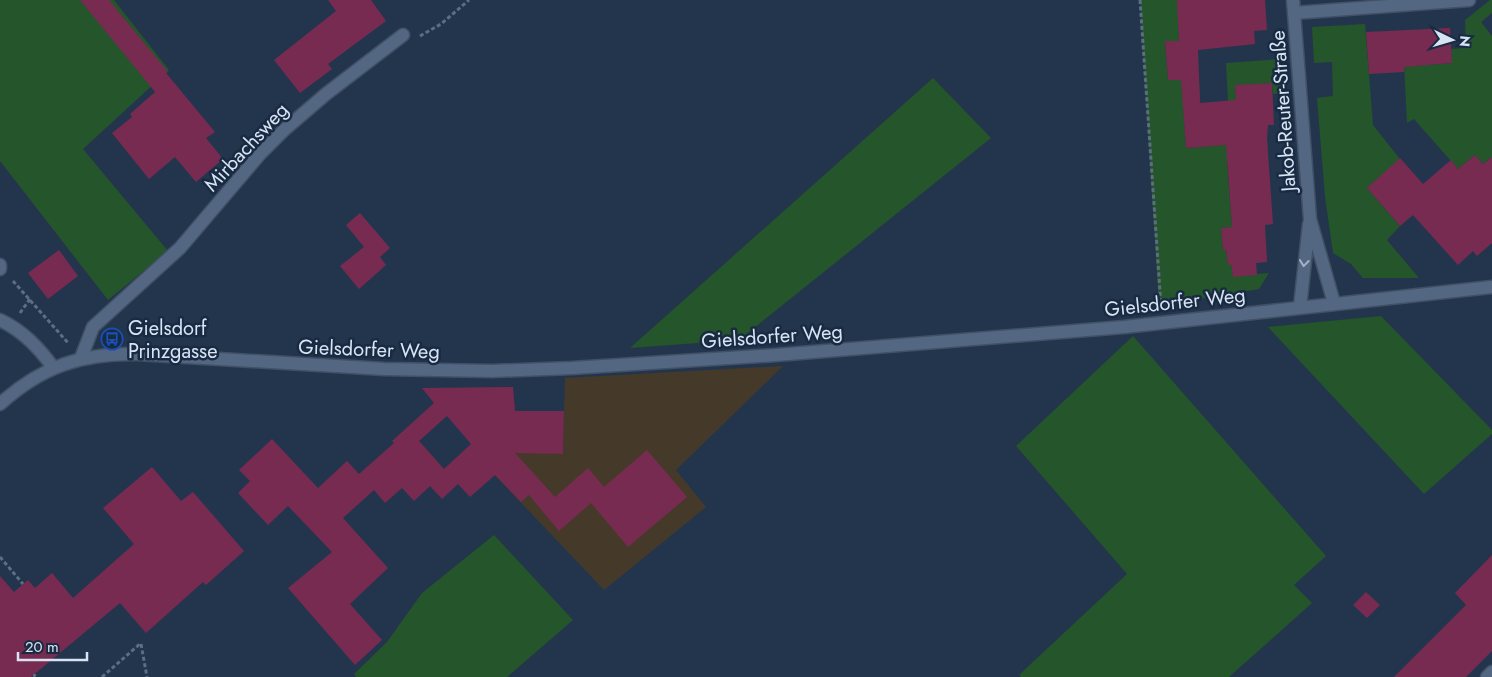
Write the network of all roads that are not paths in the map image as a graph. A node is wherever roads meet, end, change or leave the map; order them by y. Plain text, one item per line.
1 (1293, 0) edge
2 (1469, 0) edge
3 (1294, 13) junction
4 (403, 35) road end
5 (1310, 219) junction
6 (1492, 287) edge
7 (1334, 303) junction
8 (1300, 307) junction
9 (0, 320) edge
10 (81, 358) junction
11 (54, 367) junction
12 (0, 404) edge
13 (1492, 672) edge
14 (1487, 677) edge

1 - 3 street, Jakob-Reuter-Straße
2 - 3 street
3 - 5 street, Jakob-Reuter-Straße
4 - 10 street, Mirbachsweg
5 - 7 street, Jakob-Reuter-Straße
5 -> 8 street, Jakob-Reuter-Straße
6 - 7 street, Gielsdorfer Weg
7 - 8 street, Gielsdorfer Weg
8 - 10 street, Gielsdorfer Weg
9 - 11 street
10 - 11 street, Gielsdorfer Weg
11 - 12 street, Gielsdorfer Weg
13 - 14 street

